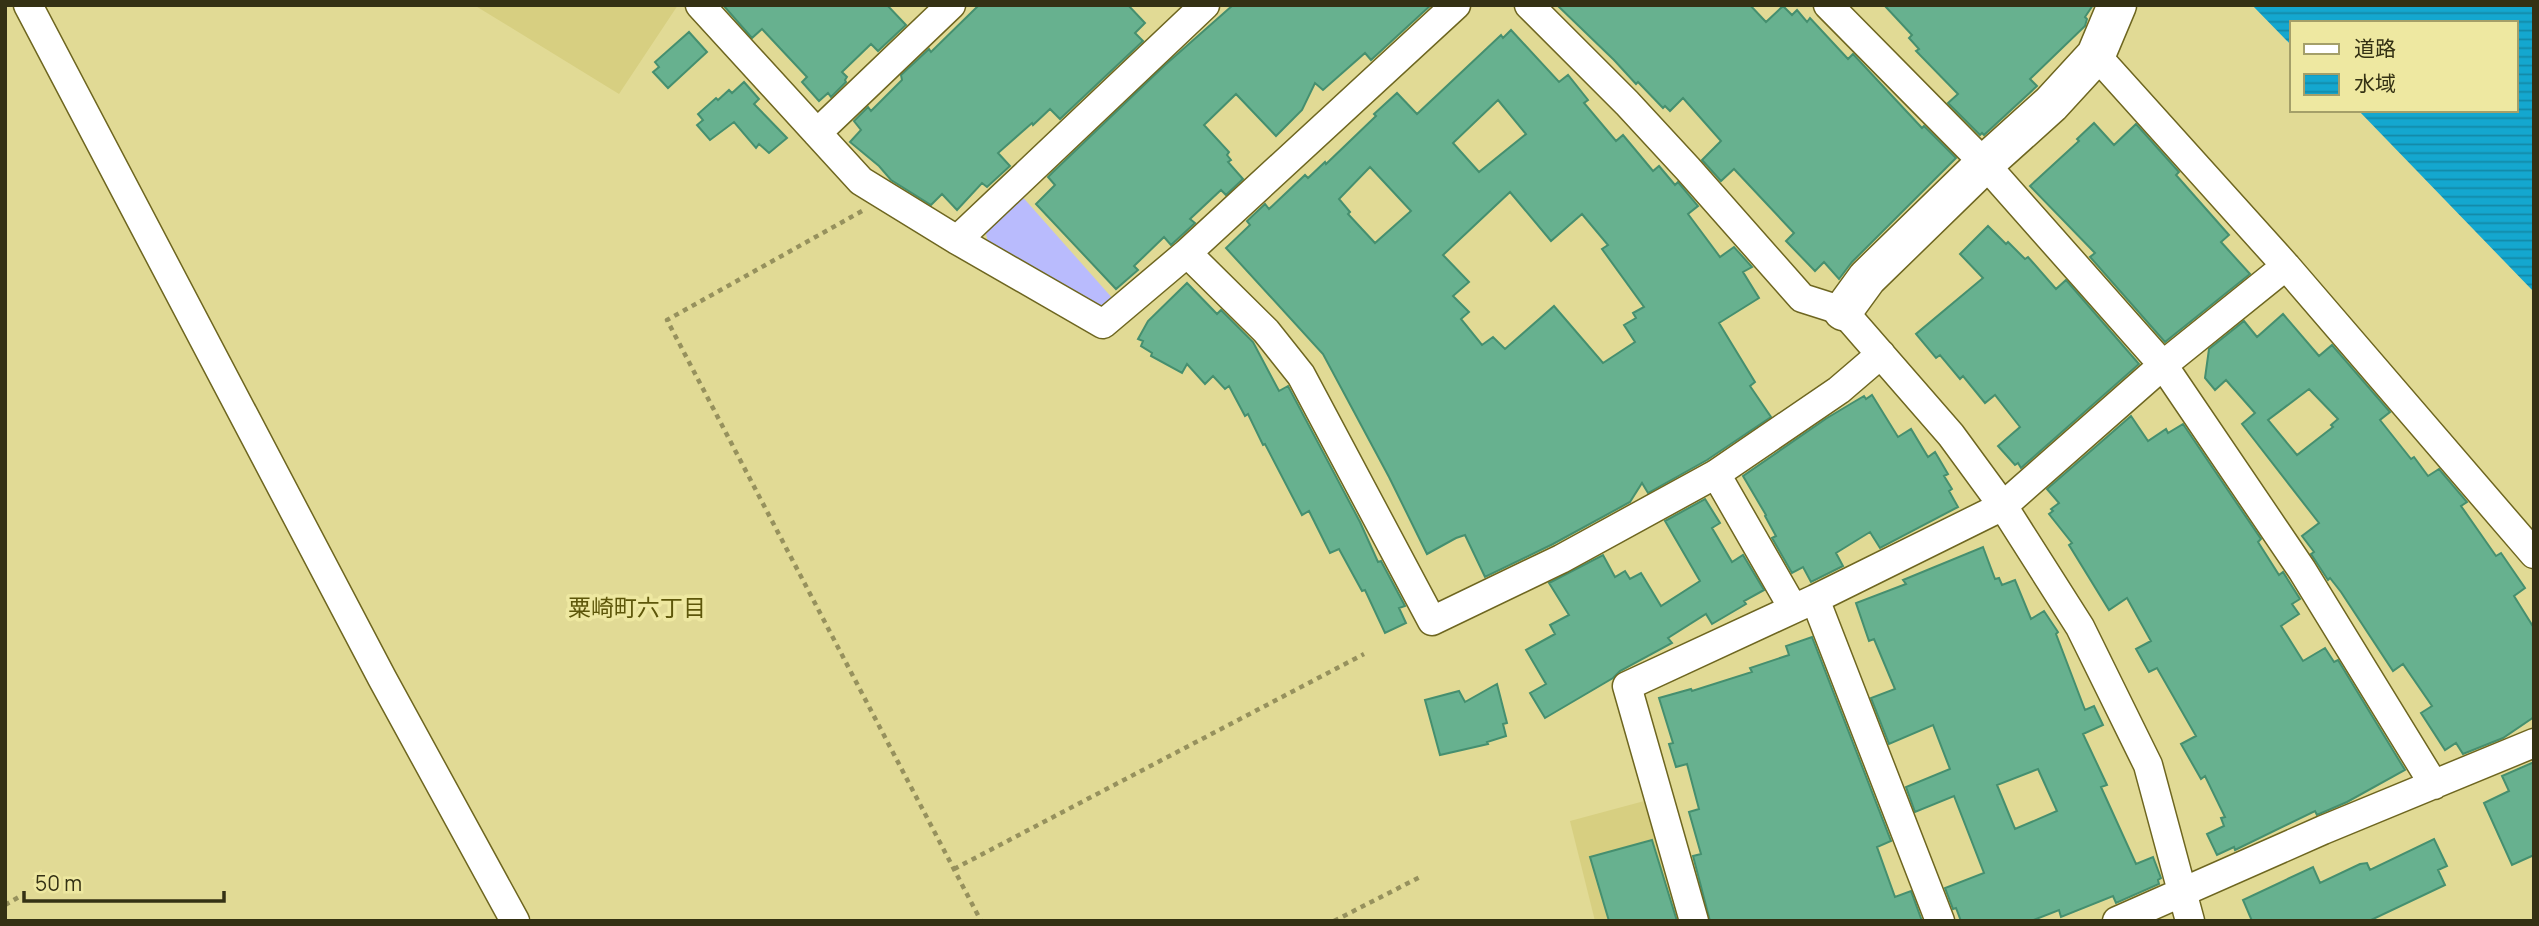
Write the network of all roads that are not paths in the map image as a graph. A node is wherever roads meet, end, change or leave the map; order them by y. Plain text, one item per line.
1 (28, 5) edge
2 (700, 5) edge
3 (951, 5) edge
4 (1205, 5) edge
5 (1456, 5) edge
6 (1529, 5) edge
7 (1828, 5) edge
8 (2117, 5) edge
9 (2096, 55) junction
10 (817, 133) junction
11 (1985, 164) junction
12 (957, 240) junction
13 (1187, 253) junction
14 (2286, 266) junction
15 (1843, 311) junction
16 (1881, 354) junction
17 (2163, 365) junction
18 (1716, 474) junction
19 (2003, 506) junction
20 (2534, 554) edge
21 (1804, 604) junction
22 (2534, 743) edge
23 (2434, 785) junction
24 (2182, 892) junction
25 (514, 921) edge
26 (1694, 921) edge
27 (1940, 921) edge
28 (2117, 921) edge
29 (2190, 921) edge

1 - 25 street
2 - 10 street
3 - 10 street
4 - 12 street
5 - 13 street
6 - 15 street
7 - 11 street
8 - 9 street
9 - 11 street
9 - 14 street
10 - 12 street
11 - 15 street
11 - 17 street
12 - 13 street
13 - 18 street
14 - 17 street
14 - 20 street
15 - 16 street
16 - 18 street
16 - 19 street
17 - 19 street
17 - 23 street
18 - 21 street
19 - 21 street
19 - 24 street
21 - 26 street
21 - 27 street
22 - 23 street
23 - 24 street
24 - 28 street
24 - 29 street

